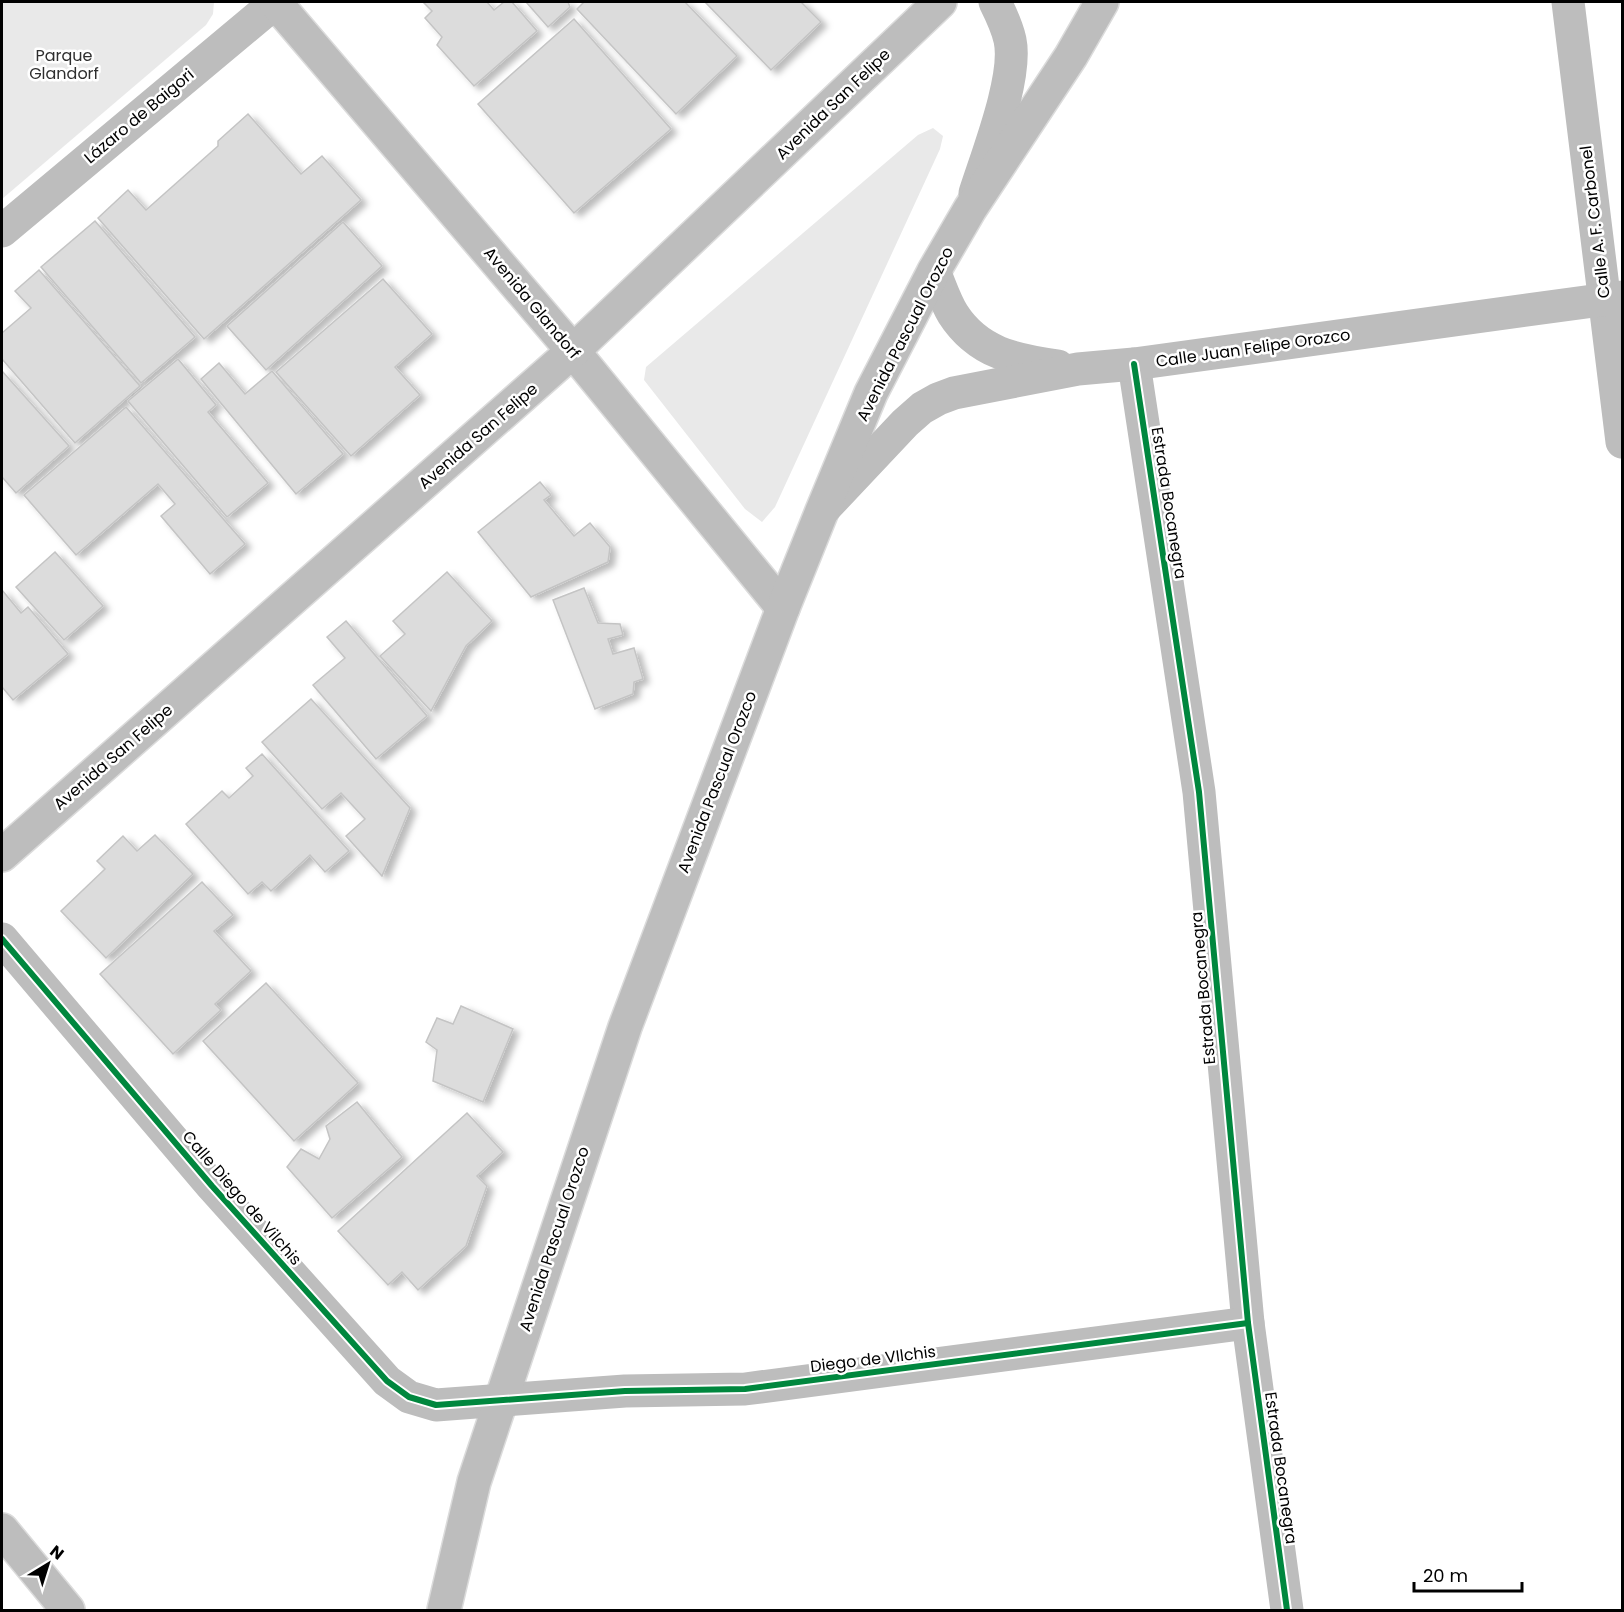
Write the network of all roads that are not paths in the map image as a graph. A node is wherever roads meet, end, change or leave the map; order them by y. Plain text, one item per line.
1 (276, 2) edge
2 (940, 2) edge
3 (995, 2) edge
4 (1102, 2) edge
5 (1568, 2) edge
6 (970, 209) junction
7 (2, 231) edge
8 (934, 271) junction
9 (1613, 298) edge
10 (573, 351) junction
11 (1134, 364) junction
12 (1078, 369) junction
13 (1623, 442) edge
14 (822, 511) junction
15 (783, 608) junction
16 (2, 855) edge
17 (2, 939) edge
18 (1248, 1323) junction
19 (500, 1401) junction
20 (3, 1535) edge
21 (68, 1611) edge
22 (444, 1611) edge
23 (1287, 1611) edge

1 - 7 street, Lázaro de Baigori
1 - 10 street, Avenida Glandorf
2 - 10 street, Avenida San Felipe
3 - 6 street
4 - 6 street, Avenida Pascual Orozco
5 - 9 street, Calle A. F. Carbonel
6 - 8 street, Avenida Pascual Orozco
8 - 12 street
8 - 14 street, Avenida Pascual Orozco
9 - 11 street, Calle Juan Felipe Orozco
9 - 13 street, Calle A. F. Carbonel
10 - 15 street, Avenida Glandorf
10 - 16 street, Avenida San Felipe
11 - 12 street, Calle Juan Felipe Orozco
11 - 18 street, Estrada Bocanegra
12 - 14 street, Calle Juan Felipe Orozco
14 - 15 street, Avenida Pascual Orozco
15 - 19 street, Avenida Pascual Orozco
17 - 19 street, Calle Diego de Vilchis
18 - 19 street, Diego de VIlchis
18 - 23 street, Estrada Bocanegra
19 - 22 street, Avenida Pascual Orozco
20 - 21 street

